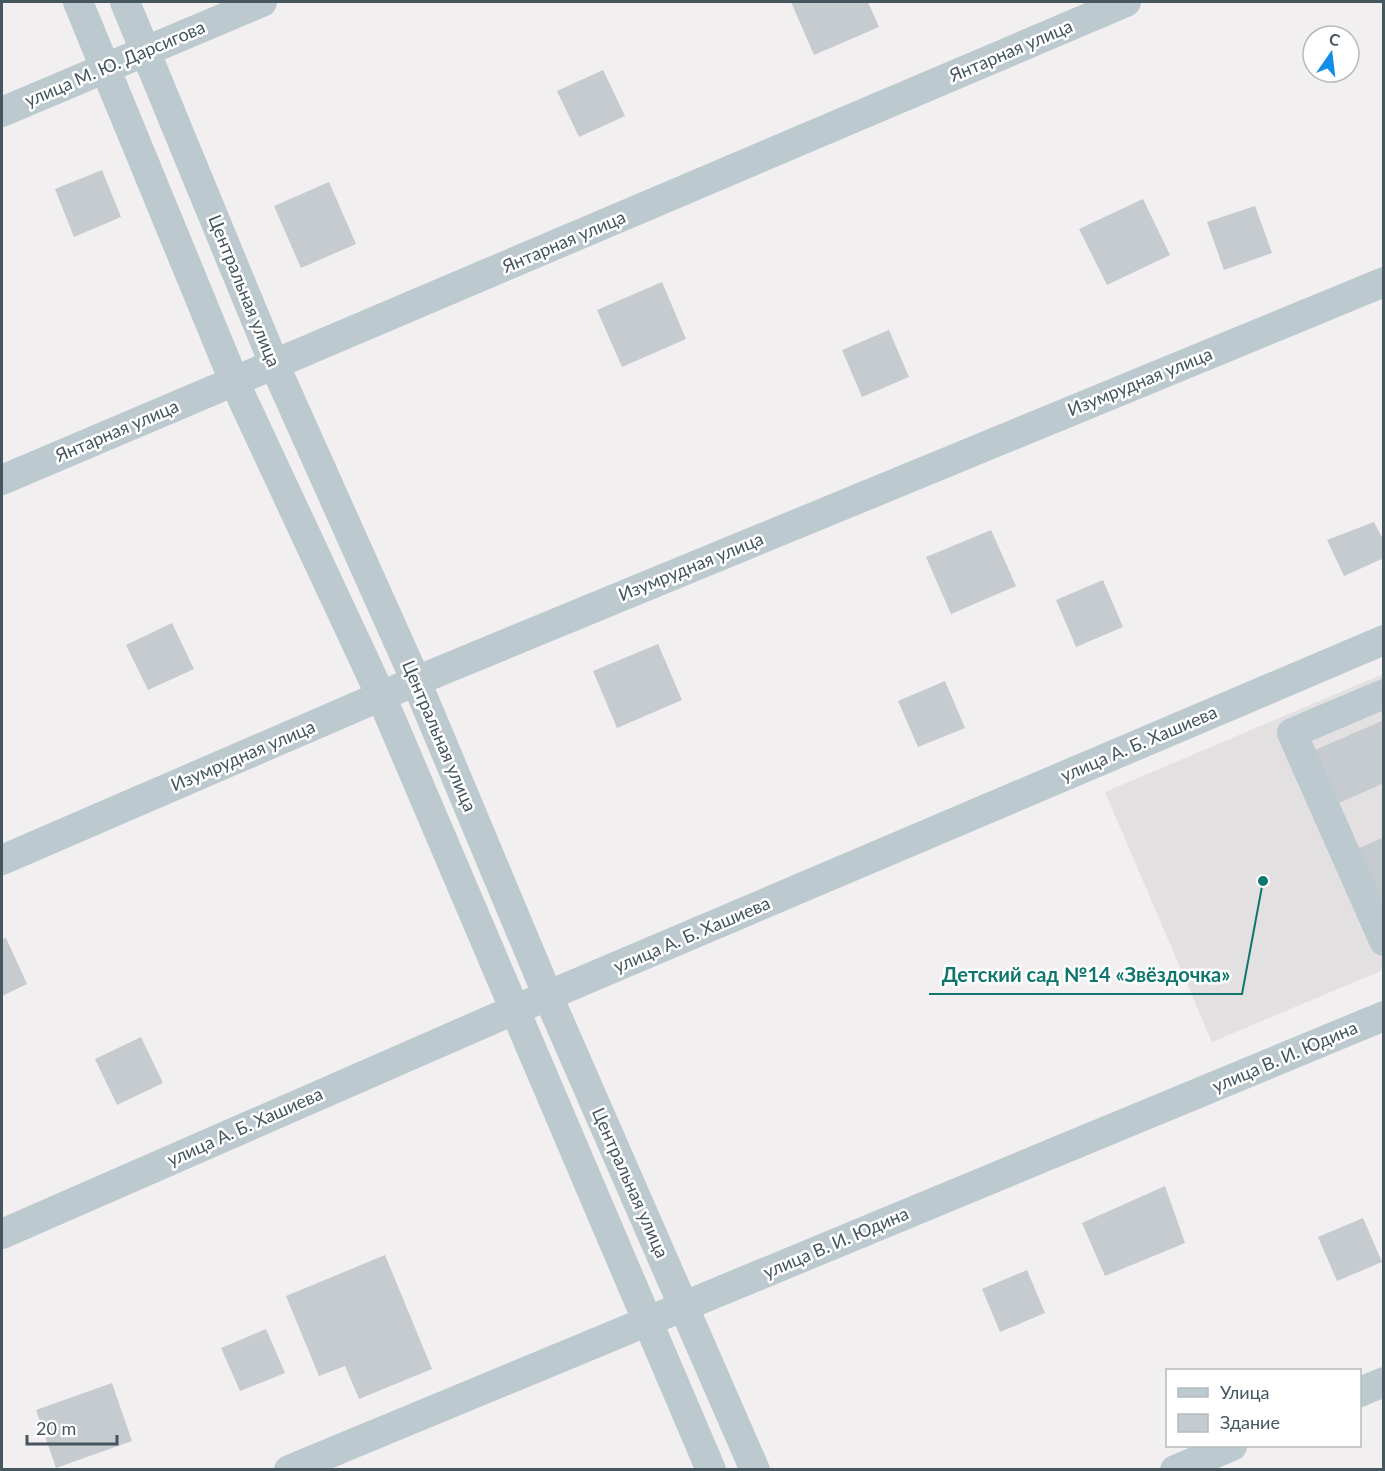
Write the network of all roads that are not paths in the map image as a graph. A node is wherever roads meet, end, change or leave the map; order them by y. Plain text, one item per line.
1 (78, 2) edge
2 (125, 2) edge
3 (262, 2) edge
4 (1126, 2) edge
5 (145, 52) junction
6 (104, 67) junction
7 (2, 112) edge
8 (1383, 282) edge
9 (275, 366) junction
10 (234, 381) junction
11 (2, 480) edge
12 (1383, 640) edge
13 (416, 681) junction
14 (1383, 694) edge
15 (381, 696) junction
16 (2, 860) edge
17 (1383, 940) edge
18 (548, 996) junction
19 (514, 1010) junction
20 (1383, 1016) edge
21 (2, 1234) edge
22 (684, 1306) junction
23 (648, 1321) junction
24 (1383, 1382) edge
25 (1361, 1391) edge
26 (1230, 1447) edge
27 (289, 1470) edge
28 (711, 1470) edge
29 (754, 1470) edge
30 (1175, 1470) edge

1 - 6 street
2 - 5 street, Центральная улица
3 - 5 street, улица М. Ю. Дарсигова
4 - 9 street, Янтарная улица
5 - 6 street, улица М. Ю. Дарсигова
5 - 9 street, Центральная улица
6 - 7 street, улица М. Ю. Дарсигова
6 - 10 street
8 - 13 street, Изумрудная улица
9 - 10 street, Янтарная улица
9 - 13 street, Центральная улица
10 - 11 street, Янтарная улица
10 - 15 street
12 - 18 street, улица А. Б. Хашиева
13 - 15 street, Изумрудная улица
13 - 18 street, Центральная улица
14 - 17 street
15 - 16 street, Изумрудная улица
15 - 19 street
18 - 19 street, улица А. Б. Хашиева
18 - 22 street, Центральная улица
19 - 21 street, улица А. Б. Хашиева
19 - 23 street
20 - 22 street, улица В. И. Юдина
22 - 23 street, улица В. И. Юдина
22 - 29 street, Центральная улица
23 - 27 street, улица В. И. Юдина
23 - 28 street
24 - 25 street
26 - 30 street

